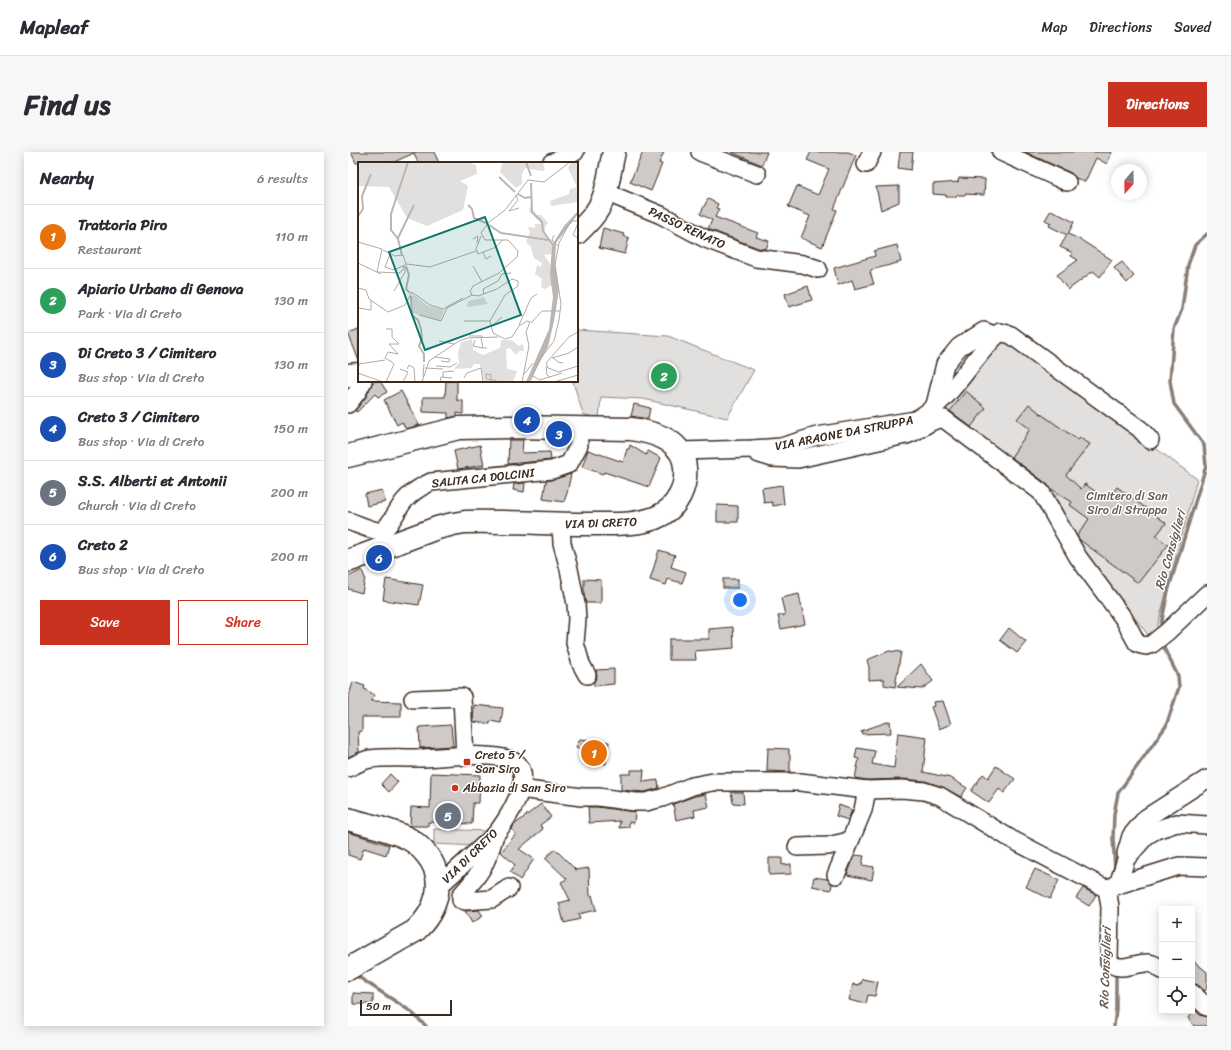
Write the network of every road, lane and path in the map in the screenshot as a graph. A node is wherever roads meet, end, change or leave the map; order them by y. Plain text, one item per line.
1 (575, 152) edge
2 (614, 152) edge
3 (700, 152) edge
4 (1001, 152) edge
5 (553, 162) edge
6 (757, 174) dead end
7 (1067, 182) dead end
8 (605, 192) junction
9 (578, 232) edge
10 (818, 269) dead end
11 (358, 374) edge
12 (348, 375) edge
13 (362, 382) edge
14 (348, 404) edge
15 (579, 436) junction
16 (1150, 440) dead end
17 (753, 450) junction
18 (680, 451) junction
19 (348, 456) edge
20 (348, 521) edge
21 (561, 524) junction
22 (348, 561) edge
23 (1207, 594) edge
24 (587, 675) dead end
25 (413, 699) dead end
26 (465, 756) junction
27 (348, 768) edge
28 (1207, 779) edge
29 (521, 786) junction
30 (551, 787) dead end
31 (867, 790) junction
32 (348, 819) edge
33 (1207, 825) edge
34 (1207, 833) edge
35 (495, 835) junction
36 (849, 841) junction
37 (797, 847) dead end
38 (1126, 859) junction
39 (1207, 867) edge
40 (836, 875) dead end
41 (1116, 885) junction
42 (438, 887) junction
43 (509, 888) dead end
44 (1159, 968) edge
45 (348, 969) edge
46 (1195, 997) edge
47 (1207, 1007) edge

1 - 5 street
2 - 8 main road
3 - 6 street
4 - 7 street
8 - 9 main road
8 - 10 street, PASSO RENATO
11 - 12 main road
13 - 14 street
15 - 18 main road
15 - 19 main road
15 - 20 street, SALITA CA DOLCINI
16 - 17 street, VIA ARAONE DA STRUPPA
17 - 18 street, VIA ARAONE DA STRUPPA
17 - 23 street
18 - 21 main road, VIA DI CRETO
21 - 22 main road, VIA DI CRETO
21 - 24 street
25 - 26 street
26 - 27 street, VIA DI CRETO
26 - 29 street, VIA DI CRETO
28 - 38 street
29 - 30 street
29 - 31 street
29 - 35 street, VIA DI CRETO
31 - 36 street
31 - 41 street
32 - 42 main road, VIA DI CRETO
33 - 38 street
34 - 41 street
35 - 42 street, VIA DI CRETO
35 - 43 street
36 - 37 street
36 - 40 street
38 - 41 street
39 - 41 street
41 - 44 street
42 - 45 main road, VIA DI CRETO
46 - 47 street

